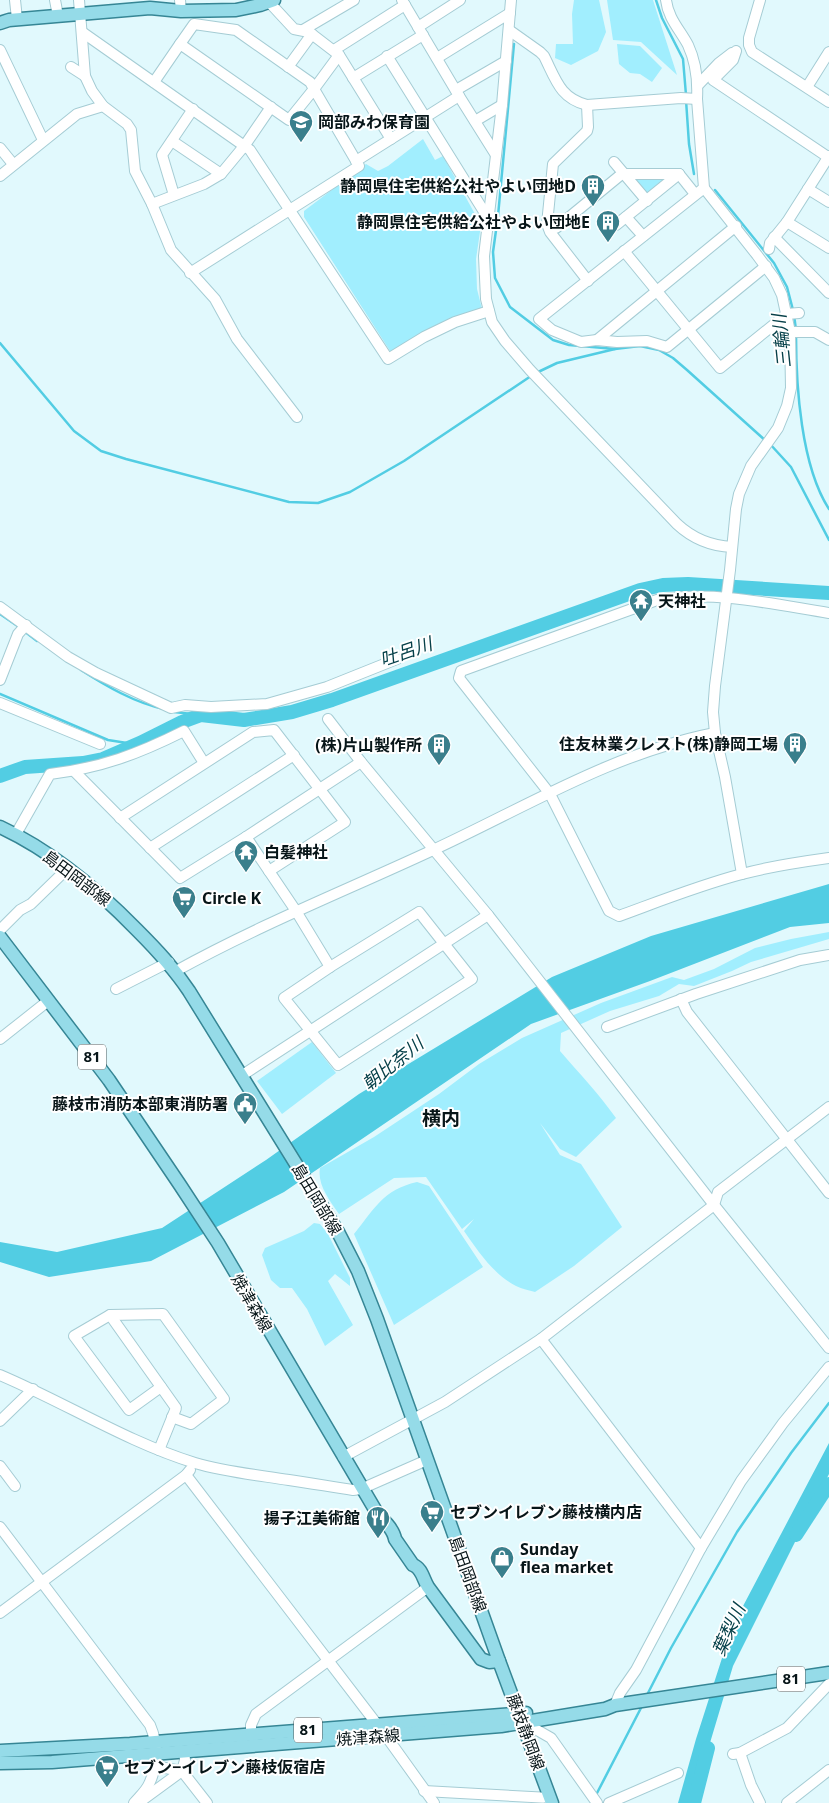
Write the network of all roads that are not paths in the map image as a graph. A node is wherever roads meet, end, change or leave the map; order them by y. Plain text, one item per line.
1 (15, 0) edge
2 (55, 0) edge
3 (79, 0) edge
4 (354, 0) edge
5 (460, 0) edge
6 (511, 0) edge
7 (666, 0) edge
8 (760, 0) edge
9 (272, 1) edge
10 (404, 3) edge
11 (150, 4) edge
12 (180, 5) edge
13 (510, 12) junction
14 (80, 14) junction
15 (58, 16) junction
16 (16, 19) junction
17 (0, 23) edge
18 (509, 30) junction
19 (420, 31) junction
20 (82, 32) junction
21 (308, 32) junction
22 (180, 44) junction
23 (749, 44) junction
24 (0, 50) edge
25 (736, 51) junction
26 (336, 52) junction
27 (829, 52) edge
28 (387, 56) junction
29 (437, 58) junction
30 (506, 61) junction
31 (71, 67) dead end
32 (288, 67) junction
33 (4, 68) edge
34 (85, 76) junction
35 (353, 78) junction
36 (154, 82) junction
37 (698, 85) junction
38 (807, 87) junction
39 (314, 89) junction
40 (457, 93) junction
41 (697, 99) junction
42 (829, 102) edge
43 (502, 104) junction
44 (587, 105) junction
45 (103, 106) junction
46 (271, 107) junction
47 (193, 109) junction
48 (425, 118) junction
49 (476, 121) junction
50 (391, 139) junction
51 (42, 140) junction
52 (172, 141) junction
53 (245, 145) junction
54 (0, 148) edge
55 (496, 155) junction
56 (828, 156) edge
57 (356, 161) junction
58 (614, 162) dead end
59 (13, 164) junction
60 (624, 173) junction
61 (221, 174) junction
62 (679, 174) junction
63 (0, 176) edge
64 (704, 188) junction
65 (808, 188) junction
66 (695, 194) junction
67 (174, 196) junction
68 (647, 201) junction
69 (829, 202) edge
70 (152, 204) junction
71 (290, 210) junction
72 (626, 217) junction
73 (488, 218) junction
74 (787, 222) junction
75 (616, 225) dead end
76 (736, 226) junction
77 (556, 228) dead end
78 (643, 236) junction
79 (774, 237) junction
80 (829, 248) edge
81 (769, 249) dead end
82 (624, 251) junction
83 (766, 266) junction
84 (190, 273) junction
85 (588, 281) junction
86 (656, 290) junction
87 (829, 293) edge
88 (489, 311) junction
89 (799, 313) dead end
90 (787, 314) junction
91 (689, 330) junction
92 (795, 332) junction
93 (828, 338) edge
94 (597, 340) junction
95 (296, 417) dead end
96 (732, 547) junction
97 (727, 597) junction
98 (0, 607) edge
99 (829, 613) edge
100 (26, 625) junction
101 (396, 659) dead end
102 (0, 680) edge
103 (0, 703) edge
104 (328, 718) dead end
105 (715, 733) junction
106 (100, 744) dead end
107 (294, 755) junction
108 (360, 762) junction
109 (204, 763) junction
110 (74, 771) junction
111 (320, 789) junction
112 (549, 792) junction
113 (120, 818) junction
114 (0, 827) edge
115 (16, 834) junction
116 (246, 837) junction
117 (150, 848) junction
118 (433, 850) junction
119 (829, 858) edge
120 (68, 868) junction
121 (269, 871) junction
122 (742, 874) junction
123 (296, 911) junction
124 (488, 915) junction
125 (0, 930) edge
126 (0, 937) edge
127 (444, 943) junction
128 (829, 955) edge
129 (172, 967) junction
130 (330, 967) junction
131 (116, 989) dead end
132 (681, 999) junction
133 (48, 1001) junction
134 (607, 1027) dead end
135 (310, 1032) junction
136 (0, 1039) edge
137 (241, 1076) junction
138 (829, 1107) edge
139 (787, 1139) junction
140 (829, 1193) edge
141 (717, 1208) junction
142 (110, 1315) junction
143 (541, 1338) junction
144 (829, 1348) edge
145 (829, 1367) edge
146 (0, 1375) edge
147 (161, 1387) junction
148 (33, 1389) junction
149 (172, 1417) junction
150 (411, 1419) junction
151 (0, 1421) edge
152 (159, 1450) junction
153 (343, 1457) junction
154 (426, 1460) junction
155 (196, 1463) junction
156 (0, 1466) edge
157 (186, 1475) junction
158 (15, 1486) dead end
159 (361, 1489) junction
160 (0, 1527) edge
161 (701, 1548) junction
162 (41, 1582) junction
163 (428, 1586) junction
164 (0, 1613) edge
165 (498, 1661) junction
166 (328, 1662) junction
167 (829, 1673) edge
168 (829, 1684) edge
169 (615, 1705) junction
170 (521, 1718) junction
171 (376, 1724) junction
172 (252, 1735) junction
173 (386, 1736) junction
174 (156, 1747) junction
175 (0, 1751) edge
176 (184, 1751) junction
177 (0, 1764) edge
178 (154, 1766) junction
179 (829, 1770) edge
180 (182, 1771) junction
181 (678, 1773) dead end
182 (424, 1791) junction
183 (551, 1800) edge
184 (136, 1803) edge
185 (207, 1803) edge
186 (434, 1803) edge
187 (597, 1803) edge
188 (609, 1803) edge
189 (760, 1803) edge
190 (787, 1803) edge

1 - 16 street
2 - 15 street
3 - 14 street
4 - 21 street
5 - 19 street
6 - 13 street
7 - 37 street
8 - 23 street
9 - 12 main road
9 - 21 street
10 - 19 street
10 - 26 street
11 - 12 main road
11 - 14 main road
13 - 18 street
13 - 29 street
14 - 15 main road
14 - 20 street
15 - 16 main road
16 - 17 main road
18 - 30 street
18 - 44 street
19 - 28 street
19 - 29 street
20 - 34 street
20 - 36 street
21 - 26 street
21 - 32 street
22 - 32 street
22 - 36 street
22 - 46 street
23 - 25 street
23 - 38 street
24 - 33 street
25 - 37 street
25 - 56 street
26 - 35 street
26 - 39 street
27 - 38 street
28 - 35 street
28 - 48 street
29 - 40 street
30 - 40 street
30 - 43 street
31 - 34 street
32 - 39 street
33 - 51 street
34 - 45 street
35 - 50 street
36 - 47 street
37 - 41 street
38 - 42 street
39 - 46 street
39 - 57 street
40 - 48 street
40 - 49 street
41 - 44 street
41 - 64 street
43 - 49 street
43 - 55 street
44 - 85 street
45 - 51 street
45 - 70 street
46 - 53 street
47 - 52 street
47 - 53 street
48 - 50 street
48 - 73 street
49 - 55 street
50 - 57 street
51 - 59 street
52 - 61 street
52 - 67 street
53 - 61 street
53 - 71 street
54 - 59 street
55 - 73 street
56 - 65 street
57 - 71 street
58 - 60 street
59 - 63 street
60 - 62 street
60 - 68 street
60 - 77 street
61 - 67 street
62 - 66 street
62 - 68 street
64 - 66 street
64 - 76 street
65 - 69 street
65 - 74 street
66 - 78 street
67 - 70 street
68 - 72 street
70 - 84 street
71 - 84 street
71 - 88 street
72 - 75 street
72 - 78 street
73 - 88 street
74 - 79 street
74 - 80 street
76 - 83 street
76 - 86 street
78 - 82 street
79 - 81 street
79 - 87 street
82 - 85 street
82 - 86 street
83 - 90 street
83 - 91 street
84 - 95 street
85 - 94 street
86 - 91 street
86 - 94 street
88 - 96 street
89 - 90 street
90 - 91 street
90 - 92 street
91 - 94 street
92 - 93 street
92 - 96 street
96 - 97 street
97 - 99 street
97 - 105 street
97 - 112 street
98 - 100 street
100 - 101 street
100 - 102 street
103 - 106 street
104 - 108 street
105 - 112 street
105 - 122 street
107 - 109 street
107 - 111 street
107 - 117 street
108 - 111 street
108 - 118 street
109 - 110 street
109 - 113 street
110 - 113 street
110 - 115 street
111 - 116 street
111 - 121 street
112 - 118 street
112 - 122 street
113 - 117 street
114 - 115 main road, 島田岡部線
115 - 120 main road, 島田岡部線
116 - 117 street
116 - 121 street
118 - 123 street
118 - 124 street
119 - 122 street
120 - 125 street
120 - 129 main road, 島田岡部線
121 - 123 street
123 - 129 street
123 - 130 street
124 - 127 street
124 - 141 street
126 - 133 main road, 焼津森線 / 81
127 - 130 street
127 - 135 street
127 - 135 street
128 - 132 street
129 - 131 street
129 - 137 main road, 島田岡部線
130 - 135 street
132 - 134 street
132 - 139 street
133 - 136 street
133 - 153 main road, 焼津森線 / 81
135 - 137 street
137 - 150 main road, 島田岡部線
138 - 139 street
139 - 140 street
139 - 141 street
141 - 143 street
141 - 144 street
142 - 147 street
142 - 147 street
142 - 149 street
143 - 150 street
143 - 161 street
145 - 161 street
146 - 148 street
147 - 149 street
148 - 151 street
148 - 152 street
149 - 152 street
150 - 153 street
150 - 154 main road, 島田岡部線
152 - 155 street
153 - 159 main road, 焼津森線 / 81
154 - 159 street
154 - 165 main road, 島田岡部線
155 - 157 street
155 - 159 street
156 - 158 street
157 - 162 street
157 - 166 street
159 - 163 main road, 焼津森線 / 81
160 - 162 street
161 - 169 street
162 - 164 street
162 - 174 street
163 - 165 main road, 焼津森線 / 81
163 - 166 street
165 - 170 main road, 藤枝静岡線
166 - 171 street
166 - 172 street
167 - 169 main road, 焼津森線 / 81
168 - 189 street
169 - 170 main road, 焼津森線 / 81
170 - 171 main road, 焼津森線 / 81
170 - 173 main road, 焼津森線 / 81
170 - 183 main road, 藤枝静岡線
170 - 187 street
171 - 172 main road, 焼津森線 / 81
171 - 173 street
172 - 174 main road, 焼津森線 / 81
173 - 176 main road, 焼津森線 / 81
173 - 182 street
174 - 175 main road, 焼津森線 / 81
174 - 176 main road, 焼津森線 / 81
174 - 177 main road, 焼津森線 / 81
174 - 178 street
176 - 180 street
178 - 180 street
178 - 184 street
179 - 190 street
180 - 184 street
180 - 185 street
181 - 188 street
182 - 183 street
182 - 186 street

